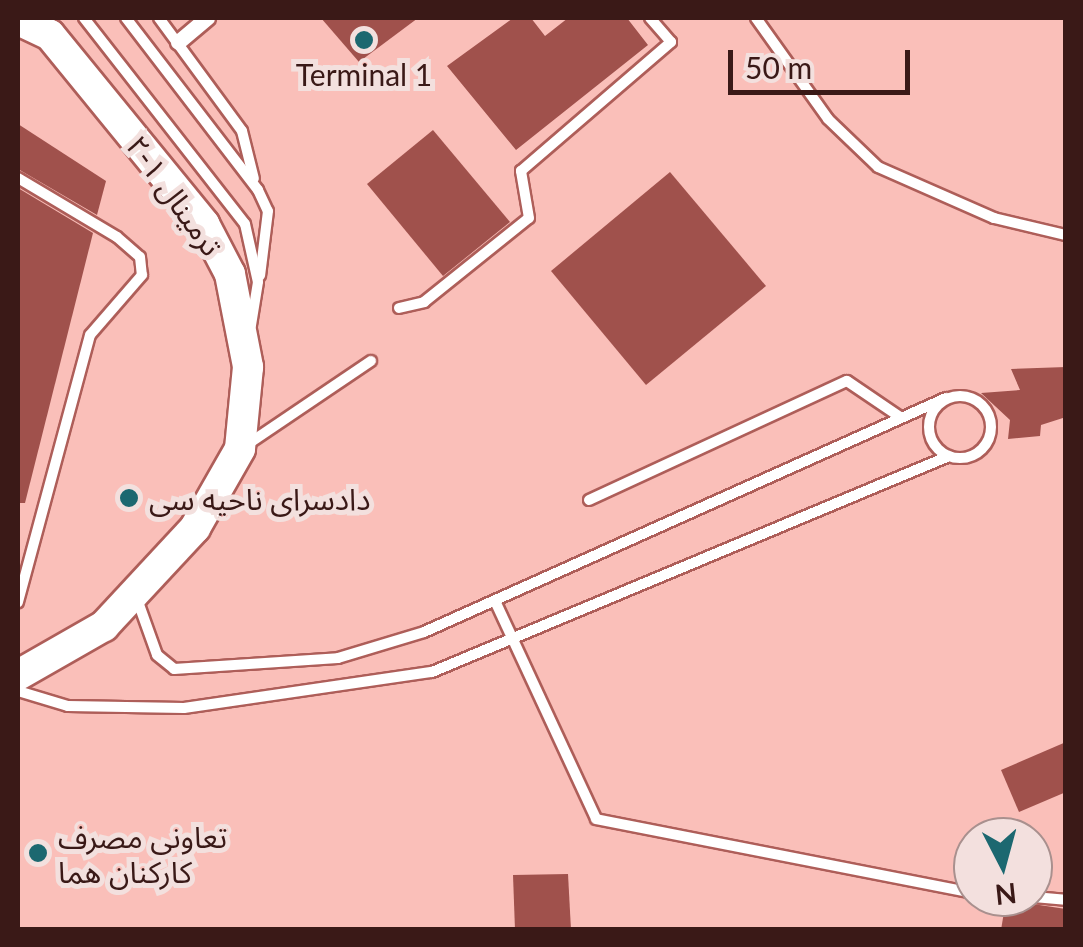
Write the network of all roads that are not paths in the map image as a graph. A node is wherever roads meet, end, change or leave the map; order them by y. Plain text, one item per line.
1 (84, 18) edge
2 (126, 18) edge
3 (159, 18) edge
4 (207, 18) edge
5 (650, 18) edge
6 (756, 18) edge
7 (18, 20) edge
8 (178, 42) junction
9 (18, 178) edge
10 (255, 185) junction
11 (1066, 235) edge
12 (258, 282) junction
13 (399, 308) dead end
14 (246, 350) junction
15 (371, 362) dead end
16 (946, 398) junction
17 (900, 417) junction
18 (240, 449) junction
19 (949, 456) junction
20 (589, 500) dead end
21 (136, 596) junction
22 (495, 601) junction
23 (18, 602) edge
24 (514, 643) junction
25 (18, 675) edge
26 (18, 692) edge
27 (953, 889) edge

1 - 12 lane
2 - 10 lane
3 - 8 lane
4 - 8 street
5 - 13 lane
6 - 11 lane
7 - 14 main road, ترمینال ۱-۲
8 - 10 lane
9 - 23 lane
10 - 12 lane
12 - 14 lane
14 - 18 main road, ترمینال ۱-۲
15 - 18 lane
16 - 17 lane
16 - 19 lane
16 - 19 lane
17 - 20 lane
17 - 22 lane
18 - 21 main road, ترمینال ۱-۲
19 - 24 lane
21 - 22 lane
21 - 25 main road, ترمینال ۱-۲
22 - 24 lane
24 - 26 lane
24 - 27 lane

